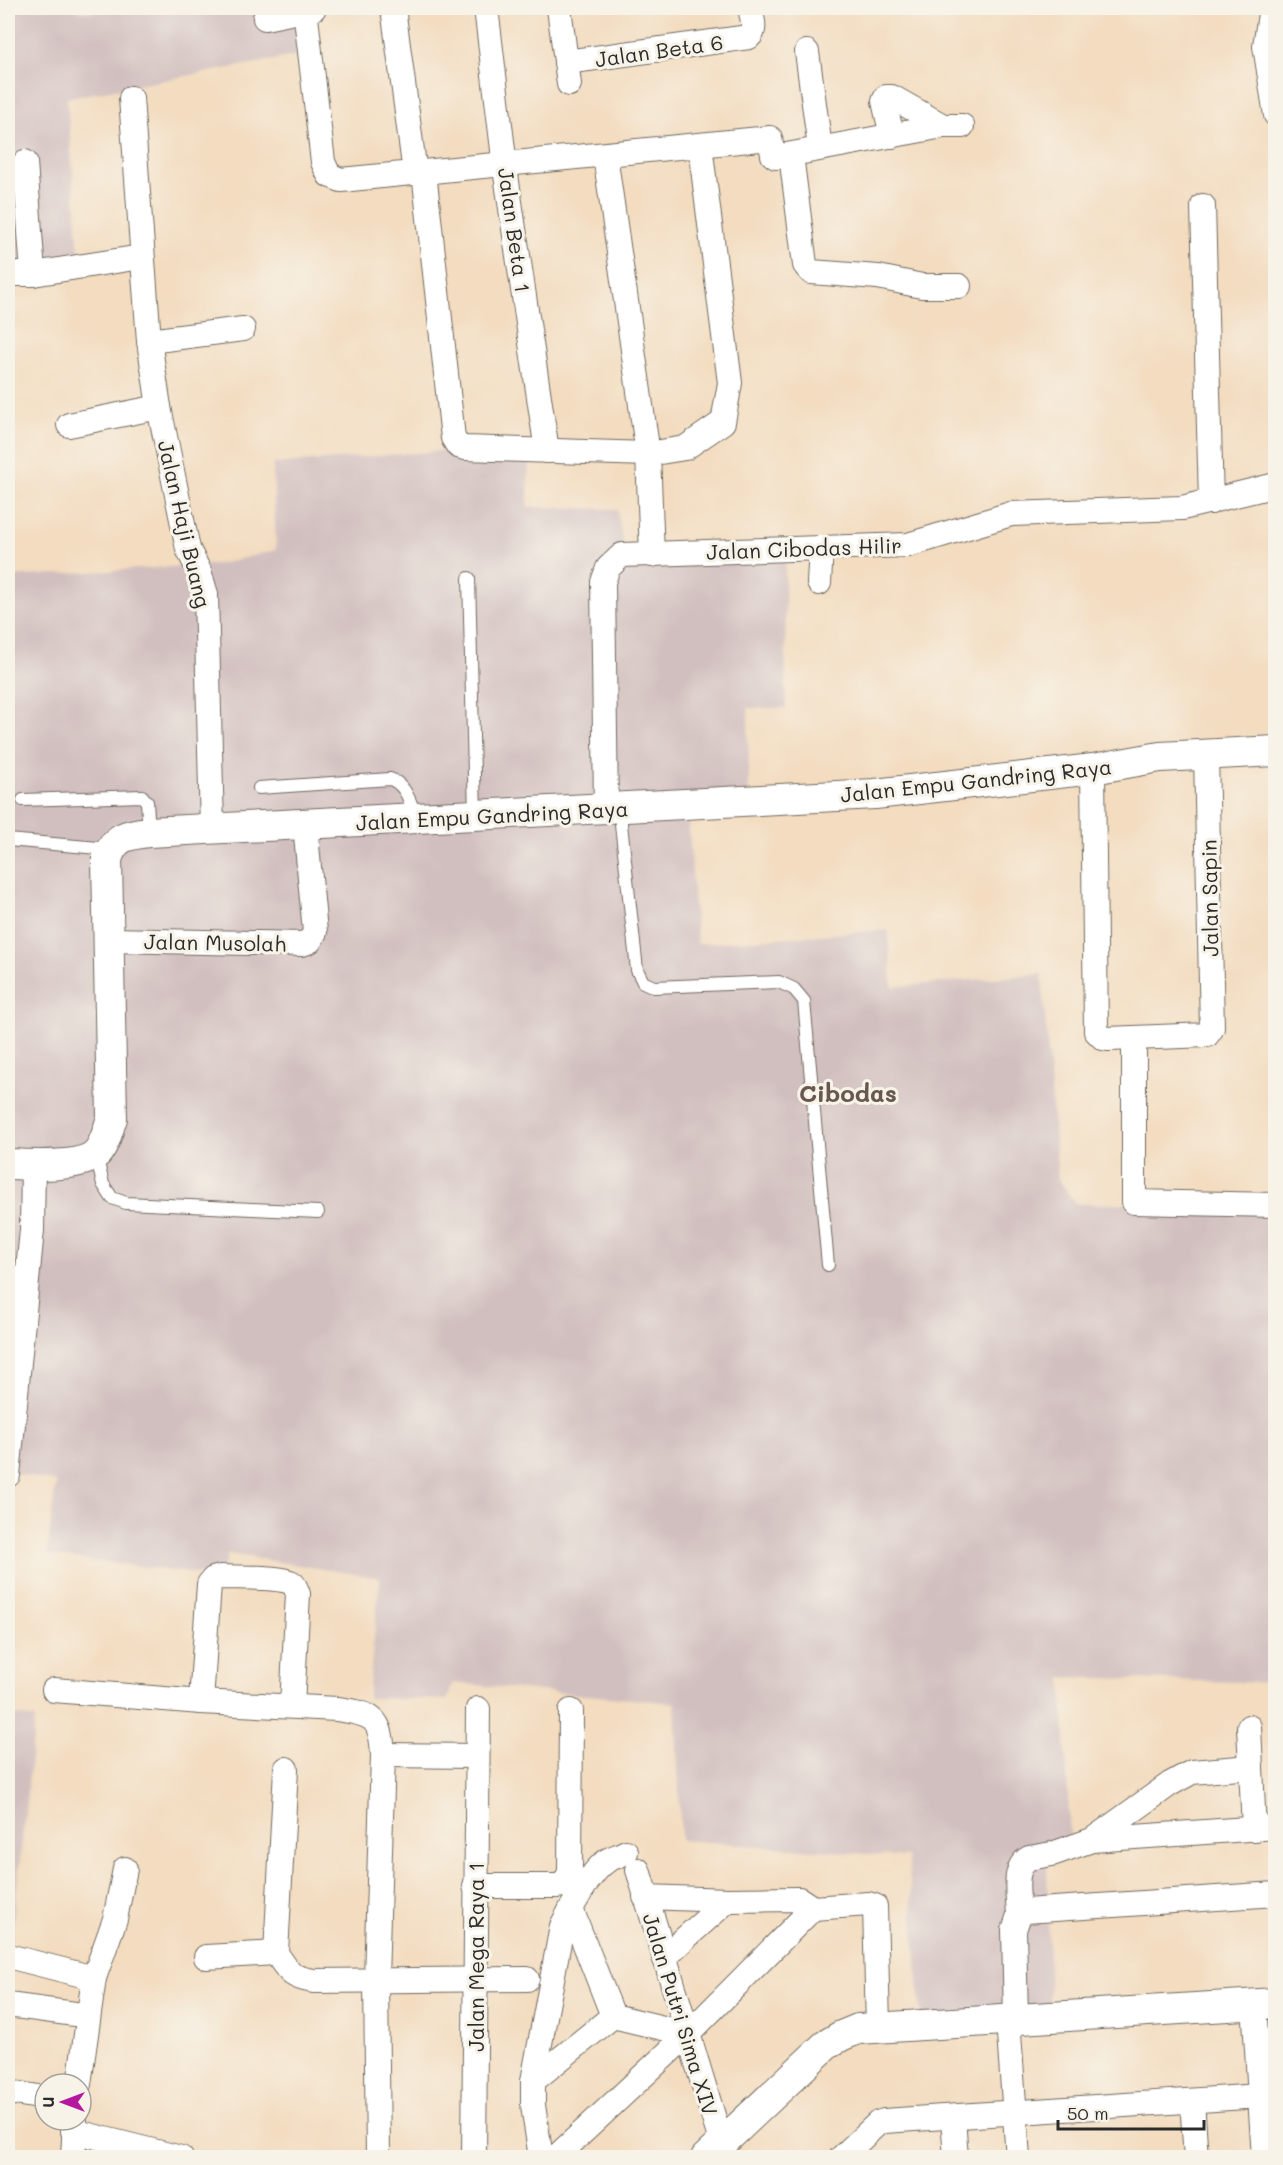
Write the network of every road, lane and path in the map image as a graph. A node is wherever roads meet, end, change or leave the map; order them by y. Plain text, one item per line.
1 (309, 8) edge
2 (393, 8) edge
3 (486, 8) edge
4 (559, 8) edge
5 (750, 8) edge
6 (1271, 8) edge
7 (265, 18) dead end
8 (1270, 44) edge
9 (807, 52) dead end
10 (131, 98) dead end
11 (1275, 115) edge
12 (892, 136) junction
13 (700, 145) junction
14 (820, 148) junction
15 (605, 155) junction
16 (791, 155) junction
17 (25, 162) dead end
18 (506, 164) junction
19 (419, 172) junction
20 (1203, 206) dead end
21 (141, 257) junction
22 (8, 274) edge
23 (33, 274) junction
24 (959, 286) dead end
25 (243, 329) dead end
26 (148, 341) junction
27 (159, 406) junction
28 (69, 425) dead end
29 (547, 452) junction
30 (648, 454) junction
31 (1275, 485) edge
32 (1211, 502) junction
33 (821, 548) junction
34 (652, 555) junction
35 (469, 578) dead end
36 (819, 583) dead end
37 (1275, 751) edge
38 (1206, 754) junction
39 (1093, 769) junction
40 (259, 788) dead end
41 (23, 800) dead end
42 (614, 808) junction
43 (475, 816) junction
44 (417, 819) junction
45 (304, 824) junction
46 (212, 829) junction
47 (148, 832) junction
48 (8, 840) edge
49 (110, 849) junction
50 (110, 940) junction
51 (1134, 1039) junction
52 (96, 1154) junction
53 (20, 1164) edge
54 (1275, 1205) edge
55 (318, 1212) dead end
56 (828, 1265) dead end
57 (8, 1475) edge
58 (54, 1690) dead end
59 (201, 1702) junction
60 (292, 1706) junction
61 (478, 1709) dead end
62 (571, 1711) dead end
63 (1249, 1727) dead end
64 (383, 1755) junction
65 (477, 1756) junction
66 (1251, 1767) junction
67 (286, 1769) dead end
68 (1265, 1828) edge
69 (1092, 1840) junction
70 (125, 1869) dead end
71 (475, 1886) junction
72 (1275, 1894) edge
73 (645, 1897) junction
74 (728, 1900) junction
75 (813, 1908) junction
76 (571, 1909) junction
77 (1019, 1917) junction
78 (276, 1953) junction
79 (8, 1956) edge
80 (206, 1957) dead end
81 (664, 1957) junction
82 (94, 1978) junction
83 (376, 1979) junction
84 (474, 1979) junction
85 (527, 1979) dead end
86 (1265, 2004) edge
87 (8, 2005) edge
88 (75, 2014) dead end
89 (613, 2016) junction
90 (1012, 2020) junction
91 (878, 2027) junction
92 (688, 2034) junction
93 (82, 2072) edge
94 (533, 2081) junction
95 (8, 2092) edge
96 (33, 2096) edge
97 (1260, 2096) junction
98 (1192, 2101) junction
99 (1016, 2111) junction
100 (953, 2117) junction
101 (93, 2131) edge
102 (74, 2132) edge
103 (718, 2153) edge
104 (73, 2157) edge
105 (181, 2157) edge
106 (378, 2157) edge
107 (474, 2157) edge
108 (541, 2157) edge
109 (555, 2157) edge
110 (841, 2157) edge
111 (956, 2157) edge
112 (1018, 2157) edge
113 (1196, 2157) edge
114 (1264, 2157) edge

1 - 7 street
1 - 19 street
2 - 19 street
3 - 18 street, Jalan Beta 1
4 - 5 street, Jalan Beta 6
6 - 8 street
8 - 11 street
9 - 14 street
10 - 21 street, Jalan Haji Buang
12 - 12 street
12 - 14 street
13 - 15 street
13 - 16 street
13 - 30 street
14 - 16 street
15 - 18 street
15 - 30 street
16 - 24 street
17 - 23 street
18 - 19 street
18 - 29 street, Jalan Beta 1
19 - 29 street
20 - 32 street
21 - 23 street
21 - 26 street, Jalan Haji Buang
22 - 23 street
25 - 26 street
26 - 27 street, Jalan Haji Buang
27 - 28 street
27 - 46 street, Jalan Haji Buang
29 - 30 street
30 - 34 street
31 - 32 street, Jalan Cibodas Hilir
32 - 33 street, Jalan Cibodas Hilir
33 - 34 street, Jalan Cibodas Hilir
33 - 36 street
34 - 42 street, Jalan Cibodas Hilir
35 - 43 lane
37 - 38 street, Jalan Empu Gandring Raya
38 - 39 street, Jalan Empu Gandring Raya
38 - 51 street, Jalan Sapin
39 - 42 street, Jalan Empu Gandring Raya
39 - 51 street
40 - 44 lane
41 - 47 lane
42 - 43 street, Jalan Empu Gandring Raya
42 - 56 lane
43 - 44 street, Jalan Empu Gandring Raya
44 - 45 street, Jalan Empu Gandring Raya
45 - 46 street, Jalan Empu Gandring Raya
45 - 50 street, Jalan Musolah
46 - 47 street, Jalan Empu Gandring Raya
47 - 49 street, Jalan Empu Gandring Raya
48 - 49 lane
49 - 50 street
50 - 52 street
51 - 54 street
52 - 53 street
52 - 55 lane
53 - 57 street
58 - 59 street
59 - 60 street
59 - 60 street
60 - 64 street
61 - 65 street, Jalan Mega Raya 1
62 - 71 street
63 - 66 street
64 - 65 street
64 - 83 street
65 - 71 street, Jalan Mega Raya 1
66 - 68 street
66 - 69 street
67 - 78 street
68 - 69 street
69 - 77 street
70 - 82 street
71 - 84 street, Jalan Mega Raya 1
72 - 77 street
73 - 74 street
73 - 76 street, Jalan Putri Sima XIV
73 - 81 street, Jalan Putri Sima XIV
74 - 75 street
74 - 81 street
75 - 91 street
75 - 92 street
76 - 89 street
76 - 94 street
77 - 90 street
78 - 80 street
78 - 83 street
79 - 82 street
81 - 92 street, Jalan Putri Sima XIV
82 - 93 street
83 - 84 street
83 - 106 street
84 - 85 street
84 - 107 street, Jalan Mega Raya 1
86 - 90 street
86 - 97 street
87 - 88 street
89 - 92 street
89 - 94 street
90 - 91 street
90 - 99 street
91 - 103 street
92 - 103 street, Jalan Putri Sima XIV
92 - 109 street
94 - 108 street
95 - 96 street
97 - 98 street
97 - 114 street
98 - 99 street
98 - 113 street
99 - 100 street
99 - 112 street
100 - 110 street
100 - 111 street
101 - 105 street
102 - 104 street

